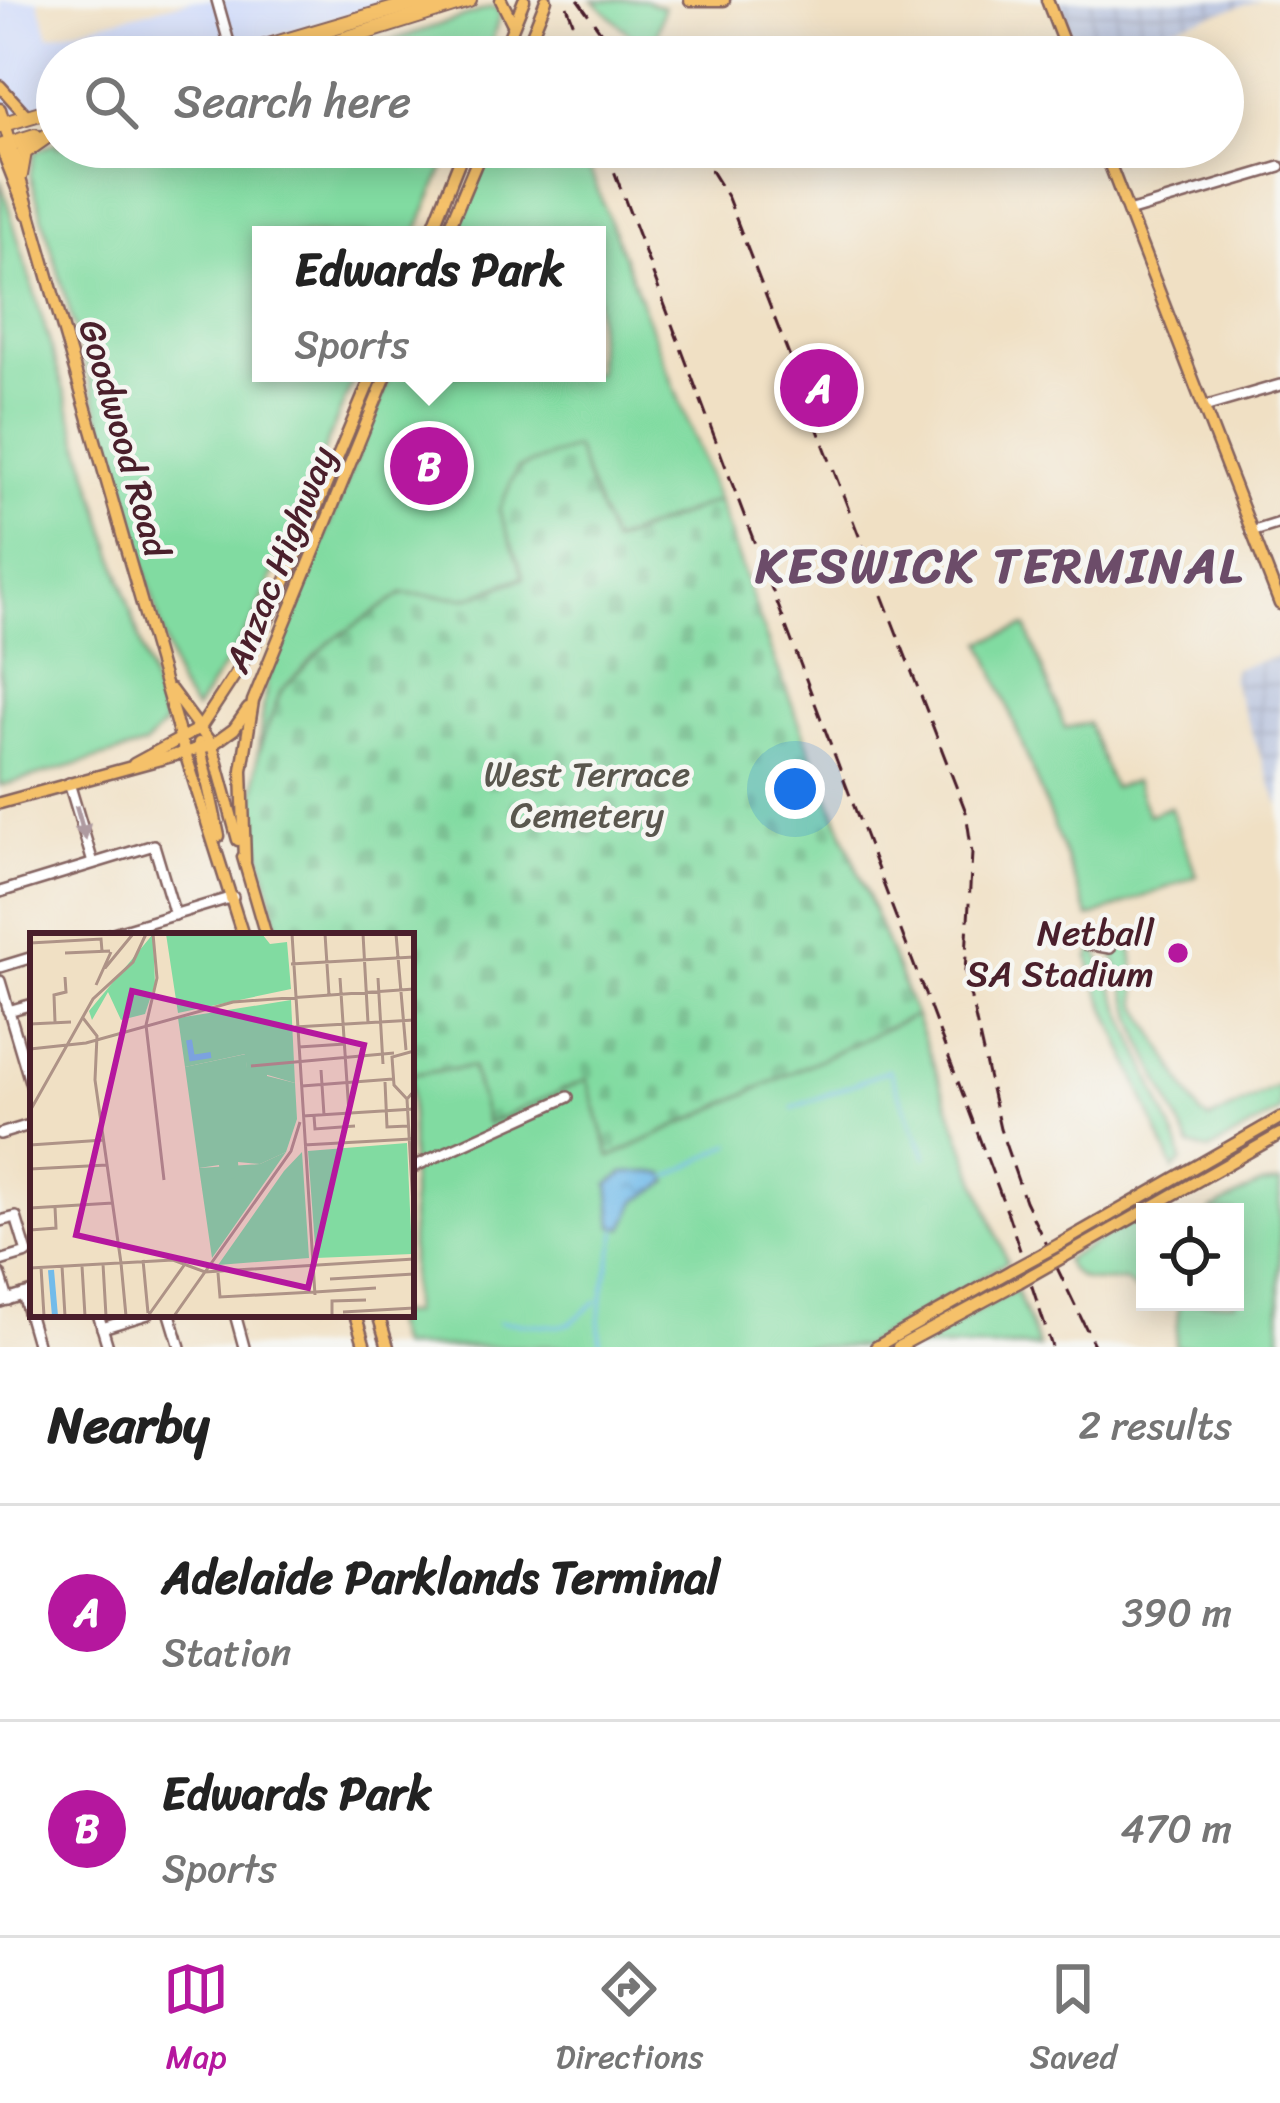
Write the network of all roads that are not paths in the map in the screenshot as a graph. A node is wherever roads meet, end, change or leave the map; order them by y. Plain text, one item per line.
1 (217, 0) edge
2 (425, 0) edge
3 (469, 0) edge
4 (501, 0) edge
5 (524, 0) edge
6 (690, 0) edge
7 (724, 0) edge
8 (1047, 0) edge
9 (544, 6) edge
10 (513, 25) junction
11 (226, 36) edge
12 (323, 36) edge
13 (353, 36) edge
14 (509, 36) edge
15 (532, 36) edge
16 (1061, 36) edge
17 (0, 86) edge
18 (36, 115) edge
19 (28, 117) junction
20 (2, 119) edge
21 (36, 135) edge
22 (36, 144) edge
23 (3, 145) edge
24 (1280, 167) edge
25 (457, 168) edge
26 (474, 168) edge
27 (1111, 168) edge
28 (0, 169) edge
29 (17, 182) junction
30 (1128, 212) junction
31 (434, 226) edge
32 (450, 226) edge
33 (370, 382) edge
34 (383, 382) edge
35 (1280, 385) edge
36 (1204, 407) junction
37 (1280, 523) edge
38 (1251, 532) junction
39 (1280, 604) edge
40 (163, 676) junction
41 (253, 701) junction
42 (175, 718) junction
43 (200, 728) junction
44 (183, 746) junction
45 (205, 746) junction
46 (160, 749) junction
47 (134, 764) junction
48 (69, 783) junction
49 (0, 803) edge
50 (244, 861) junction
51 (93, 863) junction
52 (5, 890) edge
53 (232, 898) junction
54 (176, 915) junction
55 (125, 933) edge
56 (242, 933) edge
57 (265, 933) edge
58 (1086, 944) dead end
59 (1110, 948) dead end
60 (30, 958) edge
61 (0, 967) edge
62 (0, 981) edge
63 (30, 1005) edge
64 (8, 1011) junction
65 (30, 1082) edge
66 (568, 1097) dead end
67 (1280, 1118) edge
68 (30, 1125) edge
69 (0, 1134) edge
70 (1280, 1135) edge
71 (414, 1167) edge
72 (1159, 1203) edge
73 (1136, 1215) edge
74 (0, 1221) edge
75 (1062, 1250) junction
76 (0, 1261) edge
77 (0, 1274) edge
78 (1016, 1276) junction
79 (28, 1294) edge
80 (4, 1301) edge
81 (32, 1317) edge
82 (99, 1317) edge
83 (138, 1317) edge
84 (171, 1317) edge
85 (236, 1317) edge
86 (356, 1317) edge
87 (379, 1317) edge
88 (102, 1328) junction
89 (38, 1347) edge
90 (108, 1347) edge
91 (180, 1347) edge
92 (244, 1347) edge
93 (364, 1347) edge
94 (388, 1347) edge
95 (876, 1347) edge
96 (898, 1347) edge

1 - 11 street
2 - 12 highway
3 - 13 highway
4 - 10 main road
5 - 10 main road
6 - 7 main road
8 - 16 main road
9 - 15 main road
10 - 14 main road
17 - 19 main road
18 - 19 highway
19 - 20 highway
20 - 23 main road, Goodwood Road
21 - 23 highway
22 - 29 highway
23 - 29 main road, Goodwood Road
24 - 30 street
25 - 31 main road
26 - 32 main road
27 - 30 main road
28 - 29 main road
29 - 40 main road, Goodwood Road
30 - 36 main road
33 - 43 main road, Anzac Highway
34 - 41 main road, Anzac Highway
35 - 36 street
36 - 38 main road
37 - 38 street
38 - 39 main road
40 - 42 main road, Goodwood Road
40 - 43 main road, Goodwood Road
41 - 45 main road
41 - 50 main road
42 - 44 main road, Goodwood Road
42 - 46 main road
43 - 44 main road, Anzac Highway
43 - 45 main road, Goodwood Road
44 - 45 main road
44 - 46 main road
44 - 47 main road
44 - 53 main road, Goodwood Road
45 - 50 main road
45 - 53 main road
46 - 47 main road
47 - 48 main road
48 - 49 main road
48 -> 51 street
50 - 57 main road
51 - 52 street
51 - 54 street
53 - 54 street
53 - 56 main road
54 - 55 street
58 - 59 street
60 - 61 street
62 - 64 street
63 - 64 street
64 - 65 street
66 - 71 street
67 - 75 main road
68 - 69 street
70 - 72 main road
73 - 75 main road
74 - 76 street
75 - 78 main road, bridge
77 - 80 street
78 - 95 main road
78 - 96 main road
79 - 80 street
81 - 89 street
82 - 88 street
83 - 88 street
84 - 91 street
85 - 92 street
86 - 93 main road
87 - 94 main road
88 - 90 street

